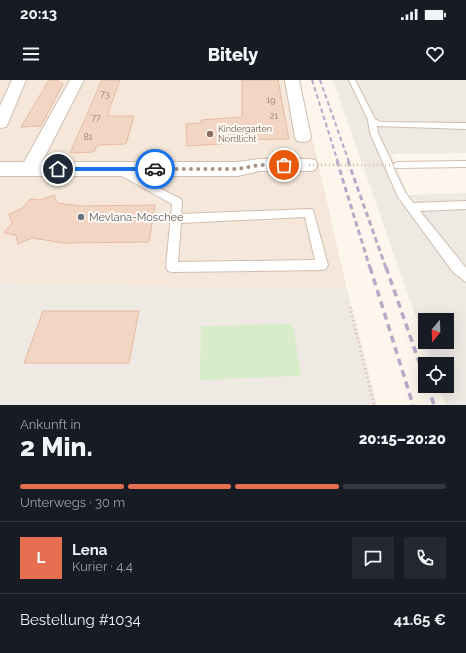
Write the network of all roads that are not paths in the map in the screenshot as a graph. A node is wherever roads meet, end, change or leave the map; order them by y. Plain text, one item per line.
1 (19, 80) edge
2 (77, 80) edge
3 (292, 80) edge
4 (352, 80) edge
5 (372, 120) junction
6 (0, 123) edge
7 (466, 126) edge
8 (303, 137) dead end
9 (466, 164) edge
10 (310, 165) road end
11 (397, 165) road end
12 (0, 169) edge
13 (29, 169) junction
14 (116, 169) junction
15 (466, 205) edge
16 (411, 207) junction
17 (175, 219) junction
18 (466, 276) edge

1 - 6 street
2 - 13 street
3 - 8 street
4 - 5 lane
5 - 7 lane
5 - 16 lane
9 - 11 lane
10 - 14 street
12 - 13 street
13 - 14 street
14 - 17 lane
15 - 16 lane
16 - 18 lane
17 - 17 lane

